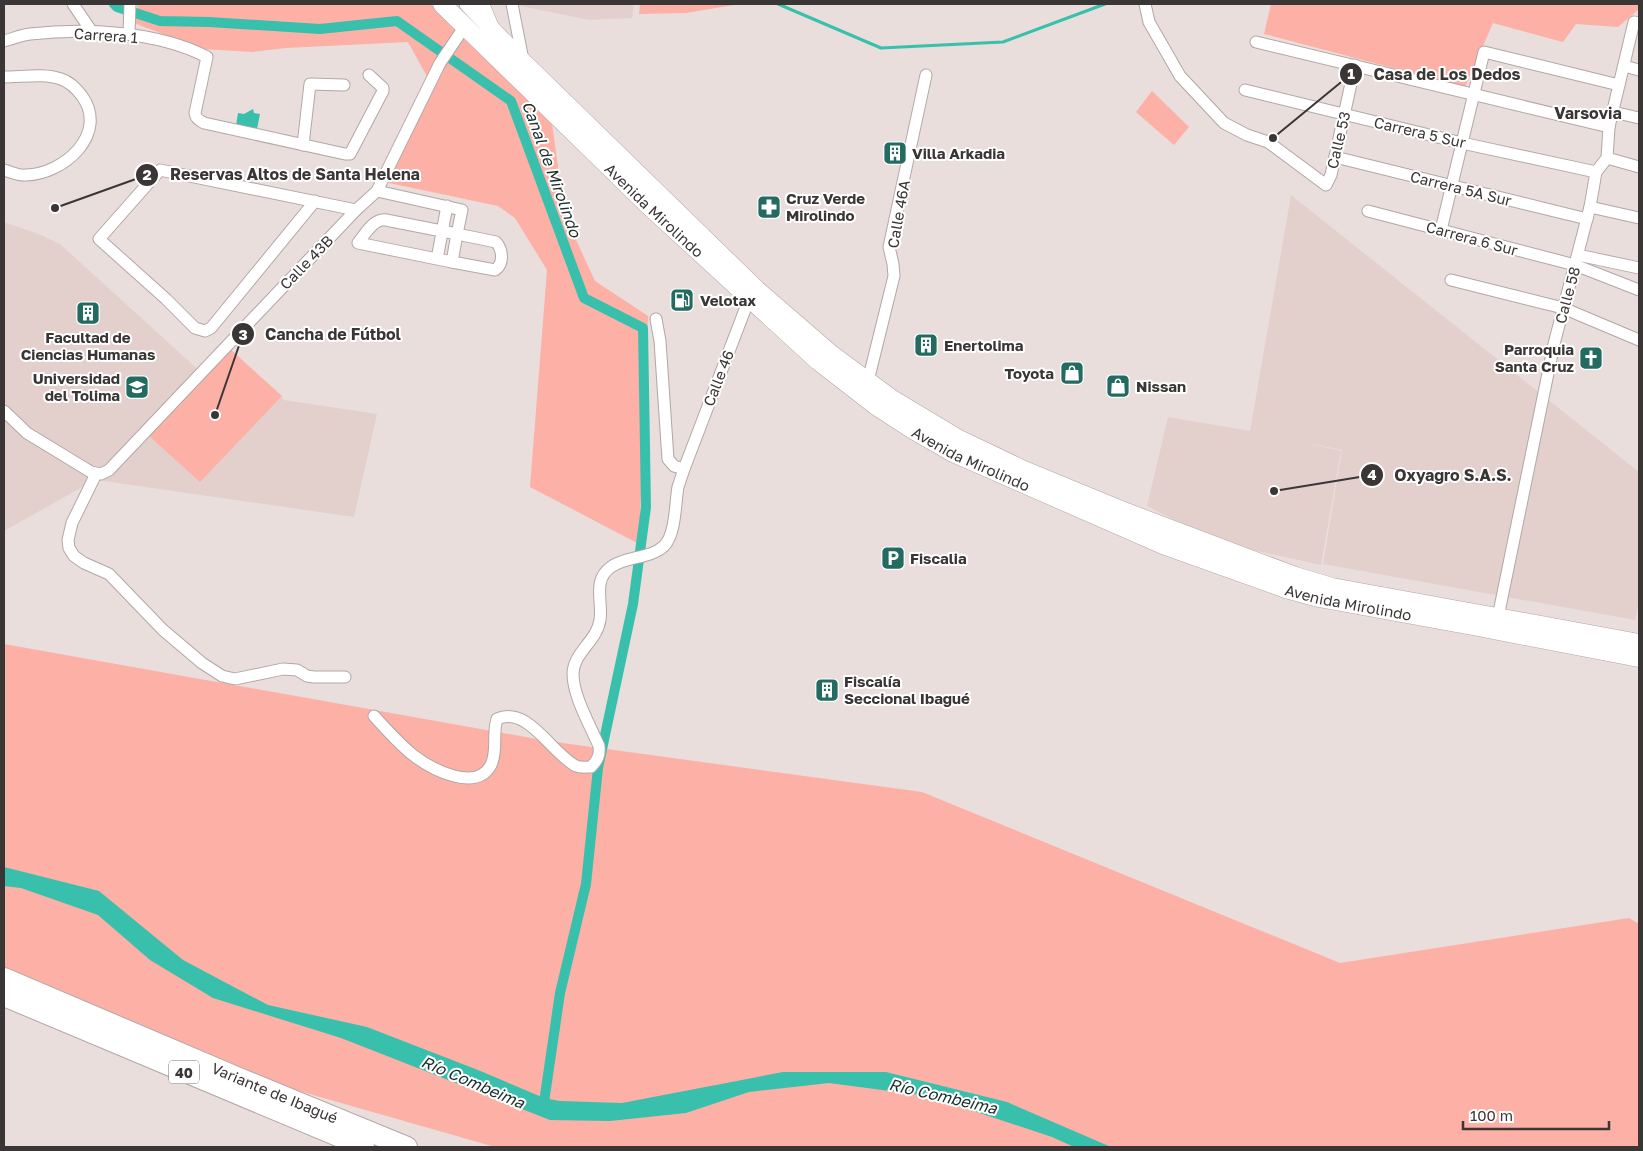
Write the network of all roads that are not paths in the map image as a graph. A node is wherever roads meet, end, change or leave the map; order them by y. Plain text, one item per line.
1 (73, 4) edge
2 (130, 4) edge
3 (442, 4) edge
4 (466, 4) edge
5 (480, 4) edge
6 (512, 4) edge
7 (1147, 12) edge
8 (1637, 23) edge
9 (465, 26) junction
10 (490, 28) junction
11 (92, 32) junction
12 (129, 34) junction
13 (4, 41) edge
14 (1256, 42) dead end
15 (523, 62) junction
16 (1355, 66) junction
17 (1624, 66) junction
18 (1639, 70) edge
19 (369, 75) dead end
20 (926, 75) dead end
21 (4, 77) edge
22 (344, 85) dead end
23 (1619, 85) junction
24 (1245, 90) dead end
25 (1474, 94) junction
26 (1613, 112) junction
27 (1344, 114) junction
28 (1639, 118) edge
29 (1609, 127) junction
30 (1462, 142) junction
31 (303, 145) junction
32 (1335, 156) junction
33 (1607, 158) junction
34 (1639, 167) edge
35 (4, 170) edge
36 (1596, 172) junction
37 (1451, 185) junction
38 (377, 191) junction
39 (315, 202) junction
40 (447, 206) junction
41 (1590, 207) junction
42 (356, 210) junction
43 (1368, 211) dead end
44 (1639, 218) edge
45 (1587, 219) junction
46 (1440, 230) junction
47 (442, 231) junction
48 (457, 234) junction
49 (437, 258) junction
50 (1577, 260) junction
51 (452, 262) junction
52 (1639, 268) edge
53 (1451, 280) dead end
54 (1639, 290) edge
55 (753, 294) junction
56 (1563, 308) junction
57 (656, 319) dead end
58 (1639, 340) edge
59 (868, 381) junction
60 (4, 411) edge
61 (684, 469) junction
62 (96, 474) junction
63 (1497, 623) junction
64 (1639, 643) edge
65 (1639, 658) edge
66 (345, 677) dead end
67 (374, 716) dead end
68 (4, 978) edge
69 (4, 996) edge
70 (364, 1147) edge
71 (407, 1147) edge

1 - 11 street
2 - 12 street
3 - 9 main road, Avenida Mirolindo
4 - 10 main road
5 - 10 main road, Avenida Mirolindo
6 - 15 street
7 - 32 street, Calle 53
8 - 17 street
9 - 38 street, Calle 43B
9 - 55 main road, Avenida Mirolindo
10 - 15 main road, Avenida Mirolindo
11 - 12 street, Carrera 1
11 - 13 street, Carrera 1
12 - 31 street, Carrera 1
14 - 16 street
15 - 55 main road, Avenida Mirolindo
16 - 25 street
16 - 27 street, Calle 53
17 - 18 street
17 - 23 street
19 - 31 street
20 - 59 street, Calle 46A
21 - 35 street
22 - 31 street
23 - 25 street
23 - 26 street
24 - 27 street, Carrera 5 Sur
25 - 29 street
25 - 30 street
26 - 28 street
26 - 29 street
27 - 30 street, Carrera 5 Sur
27 - 32 street, Calle 53
29 - 33 street
30 - 36 street, Carrera 5 Sur
30 - 37 street
32 - 37 street, Carrera 5A Sur
33 - 34 street
33 - 36 street, Calle 58
36 - 41 street, Calle 58
37 - 45 street, Carrera 5A Sur
37 - 46 street
38 - 40 street
38 - 42 street, Calle 43B
39 - 39 street
39 - 42 street
40 - 47 street
40 - 48 street
41 - 44 street
41 - 45 street, Calle 58
42 - 62 street, Calle 43B
43 - 46 street, Carrera 6 Sur
45 - 50 street, Calle 58
46 - 50 street, Carrera 6 Sur
47 - 48 street
47 - 49 street
47 - 49 street
48 - 51 street
48 - 51 street
49 - 51 street
50 - 52 street, Carrera 6 Sur
50 - 54 street
50 - 56 street, Calle 58
53 - 56 street
55 - 59 main road, Avenida Mirolindo
55 - 61 street, Calle 46
55 - 63 main road, Avenida Mirolindo
56 - 58 street
56 - 63 street, Calle 58
57 - 61 street
59 - 63 main road, Avenida Mirolindo
60 - 62 street
61 - 67 street, Calle 46
62 - 66 street
63 - 64 main road, Avenida Mirolindo
63 - 65 main road, Avenida Mirolindo
68 - 71 highway, Variante de Ibagué / 40
69 - 70 highway, Variante de Ibagué / 40

